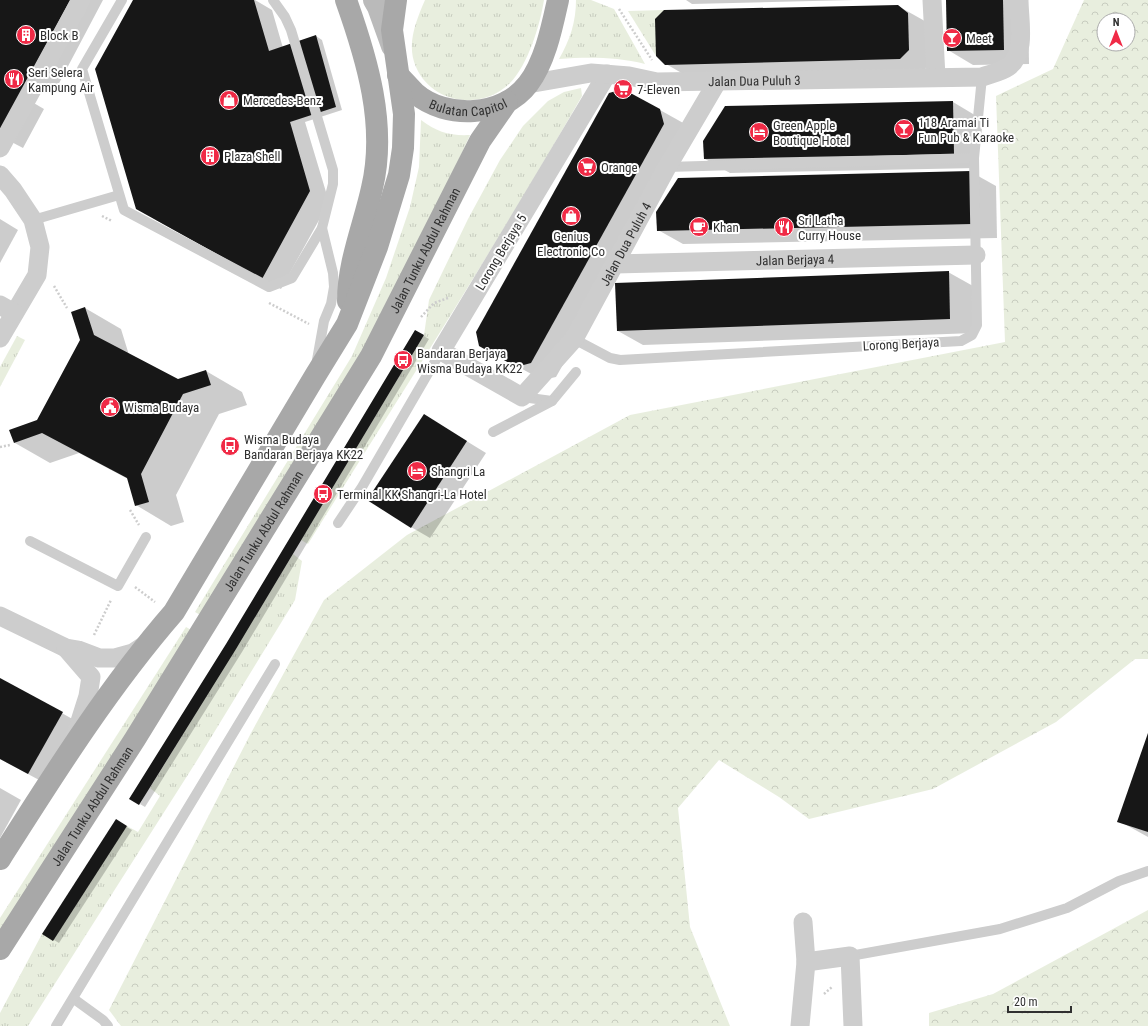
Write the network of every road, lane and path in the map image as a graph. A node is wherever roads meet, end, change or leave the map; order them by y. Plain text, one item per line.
1 (81, 0) edge
2 (122, 0) edge
3 (273, 0) edge
4 (346, 0) edge
5 (374, 0) edge
6 (396, 0) edge
7 (558, 0) edge
8 (932, 0) edge
9 (1019, 0) edge
10 (619, 10) dead end
11 (394, 49) junction
12 (653, 62) dead end
13 (607, 74) junction
14 (398, 75) junction
15 (936, 77) junction
16 (982, 77) junction
17 (717, 82) junction
18 (528, 84) junction
19 (507, 102) junction
20 (0, 148) edge
21 (974, 158) junction
22 (667, 167) junction
23 (0, 175) edge
24 (0, 190) edge
25 (119, 195) junction
26 (29, 215) junction
27 (322, 228) junction
28 (976, 255) junction
29 (615, 264) junction
30 (50, 281) dead end
31 (450, 298) dead end
32 (67, 308) dead end
33 (7, 309) edge
34 (421, 317) dead end
35 (347, 324) junction
36 (0, 338) edge
37 (574, 339) junction
38 (441, 351) junction
39 (576, 372) dead end
40 (315, 376) junction
41 (522, 397) junction
42 (552, 401) junction
43 (493, 432) dead end
44 (10, 445) dead end
45 (0, 447) edge
46 (338, 523) dead end
47 (146, 537) dead end
48 (30, 541) dead end
49 (121, 582) junction
50 (157, 603) dead end
51 (0, 616) edge
52 (99, 626) dead end
53 (145, 645) junction
54 (66, 648) junction
55 (276, 664) dead end
56 (70, 751) junction
57 (0, 859) edge
58 (1148, 871) edge
59 (803, 922) dead end
60 (0, 949) edge
61 (806, 962) junction
62 (850, 963) junction
63 (823, 997) dead end
64 (74, 999) junction
65 (56, 1026) edge
66 (108, 1026) edge
67 (800, 1026) edge
68 (853, 1026) edge

1 - 20 street
2 - 25 lane
3 - 27 lane
4 - 35 main road
5 - 11 street
6 - 11 main road
7 - 18 main road, Bulatan Capitol
8 - 15 street
9 - 16 street, Jalan Dua Puluh 3
10 - 12 path
11 - 14 main road
13 - 17 street, Jalan Dua Puluh 3
13 - 18 street, Jalan Dua Puluh 3
13 - 38 street, Lorong Berjaya 5
14 - 19 main road, Bulatan Capitol
14 - 35 main road
15 - 16 street, Jalan Dua Puluh 3
15 - 17 street, Jalan Dua Puluh 3
16 - 21 lane, Lorong Berjaya
17 - 22 street, Jalan Dua Puluh 4
18 - 19 main road, Bulatan Capitol
19 - 60 main road, Jalan Tunku Abdul Rahman
21 - 22 lane
21 - 28 lane, Lorong Berjaya
22 - 29 street, Jalan Dua Puluh 4
23 - 26 street
24 - 26 street
25 - 26 lane
25 - 27 lane
26 - 33 street
27 - 40 lane
28 - 29 street, Jalan Berjaya 4
28 - 37 lane, Lorong Berjaya
29 - 37 street, Jalan Dua Puluh 4
30 - 32 path
31 - 34 path
33 - 36 street
35 - 40 main road
37 - 41 street, Jalan Dua Puluh 4
38 - 41 street
38 - 46 lane
39 - 42 lane
40 - 53 main road
41 - 42 lane
42 - 43 lane
44 - 45 path
47 - 49 lane
48 - 49 lane
49 - 50 path
49 - 52 path
51 - 54 street
53 - 54 street
53 - 56 main road
54 - 56 street
55 - 64 lane
56 - 57 main road
58 - 62 lane
59 - 61 street
61 - 62 street
61 - 67 street
62 - 63 path
62 - 68 street
64 - 65 lane
64 - 66 lane

